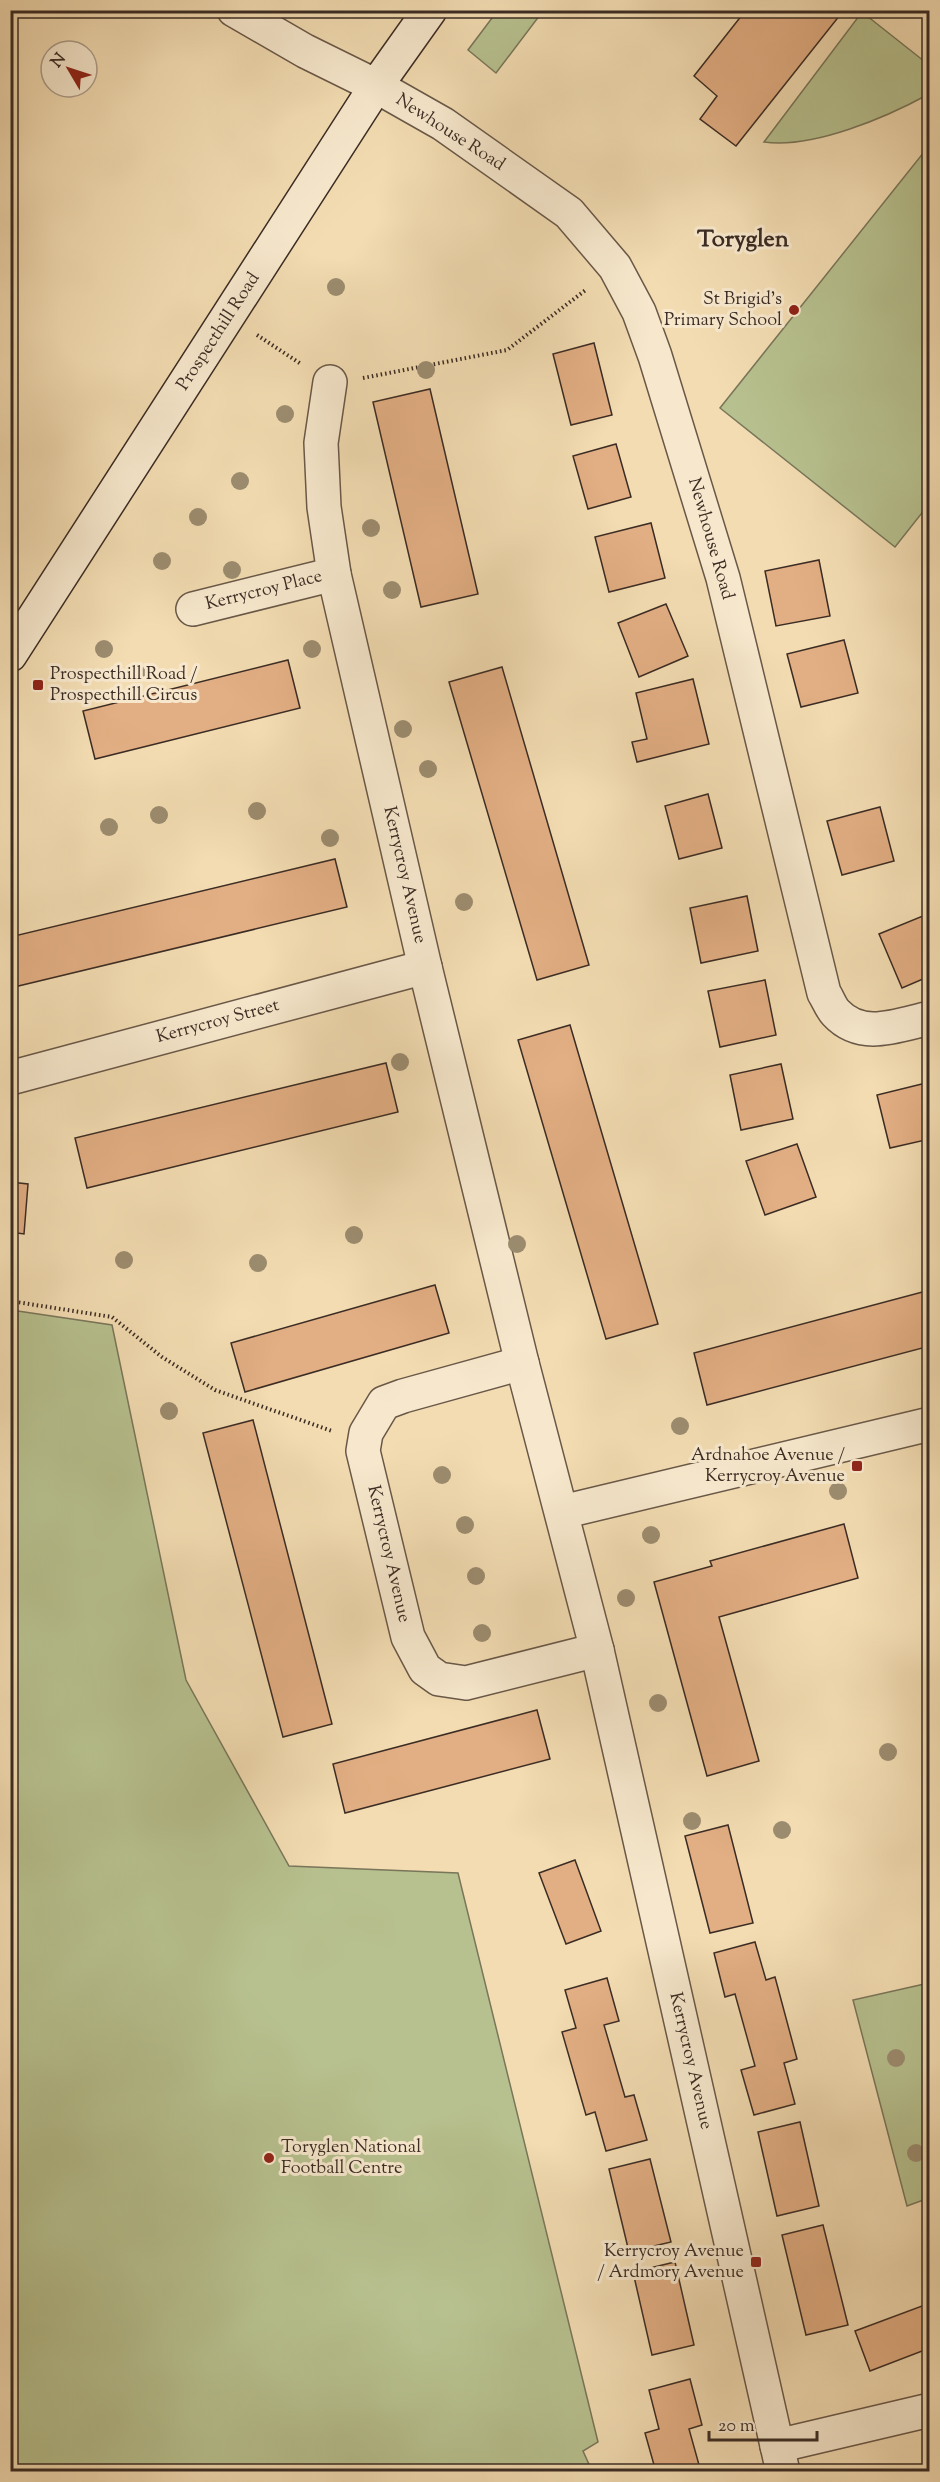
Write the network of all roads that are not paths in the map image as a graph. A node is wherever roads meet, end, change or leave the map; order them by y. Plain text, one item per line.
1 (234, 10) edge
2 (430, 10) edge
3 (376, 87) junction
4 (330, 382) road end
5 (334, 574) junction
6 (193, 609) dead end
7 (10, 656) edge
8 (425, 967) junction
9 (930, 1018) edge
10 (10, 1078) edge
11 (522, 1363) junction
12 (930, 1424) edge
13 (562, 1512) junction
14 (597, 1650) junction
15 (930, 2410) edge
16 (780, 2459) edge

1 - 3 street, Newhouse Road
2 - 3 street, Prospecthill Road
3 - 7 street, Prospecthill Road
3 - 9 street, Newhouse Road
4 - 5 street, Kerrycroy Avenue
5 - 6 street, Kerrycroy Place
5 - 8 street, Kerrycroy Avenue
8 - 10 street, Kerrycroy Street
8 - 11 street, Kerrycroy Avenue
11 - 13 street, Kerrycroy Avenue
11 - 14 street, Kerrycroy Avenue
12 - 13 street
13 - 14 street, Kerrycroy Avenue
14 - 16 street, Kerrycroy Avenue
15 - 16 street

